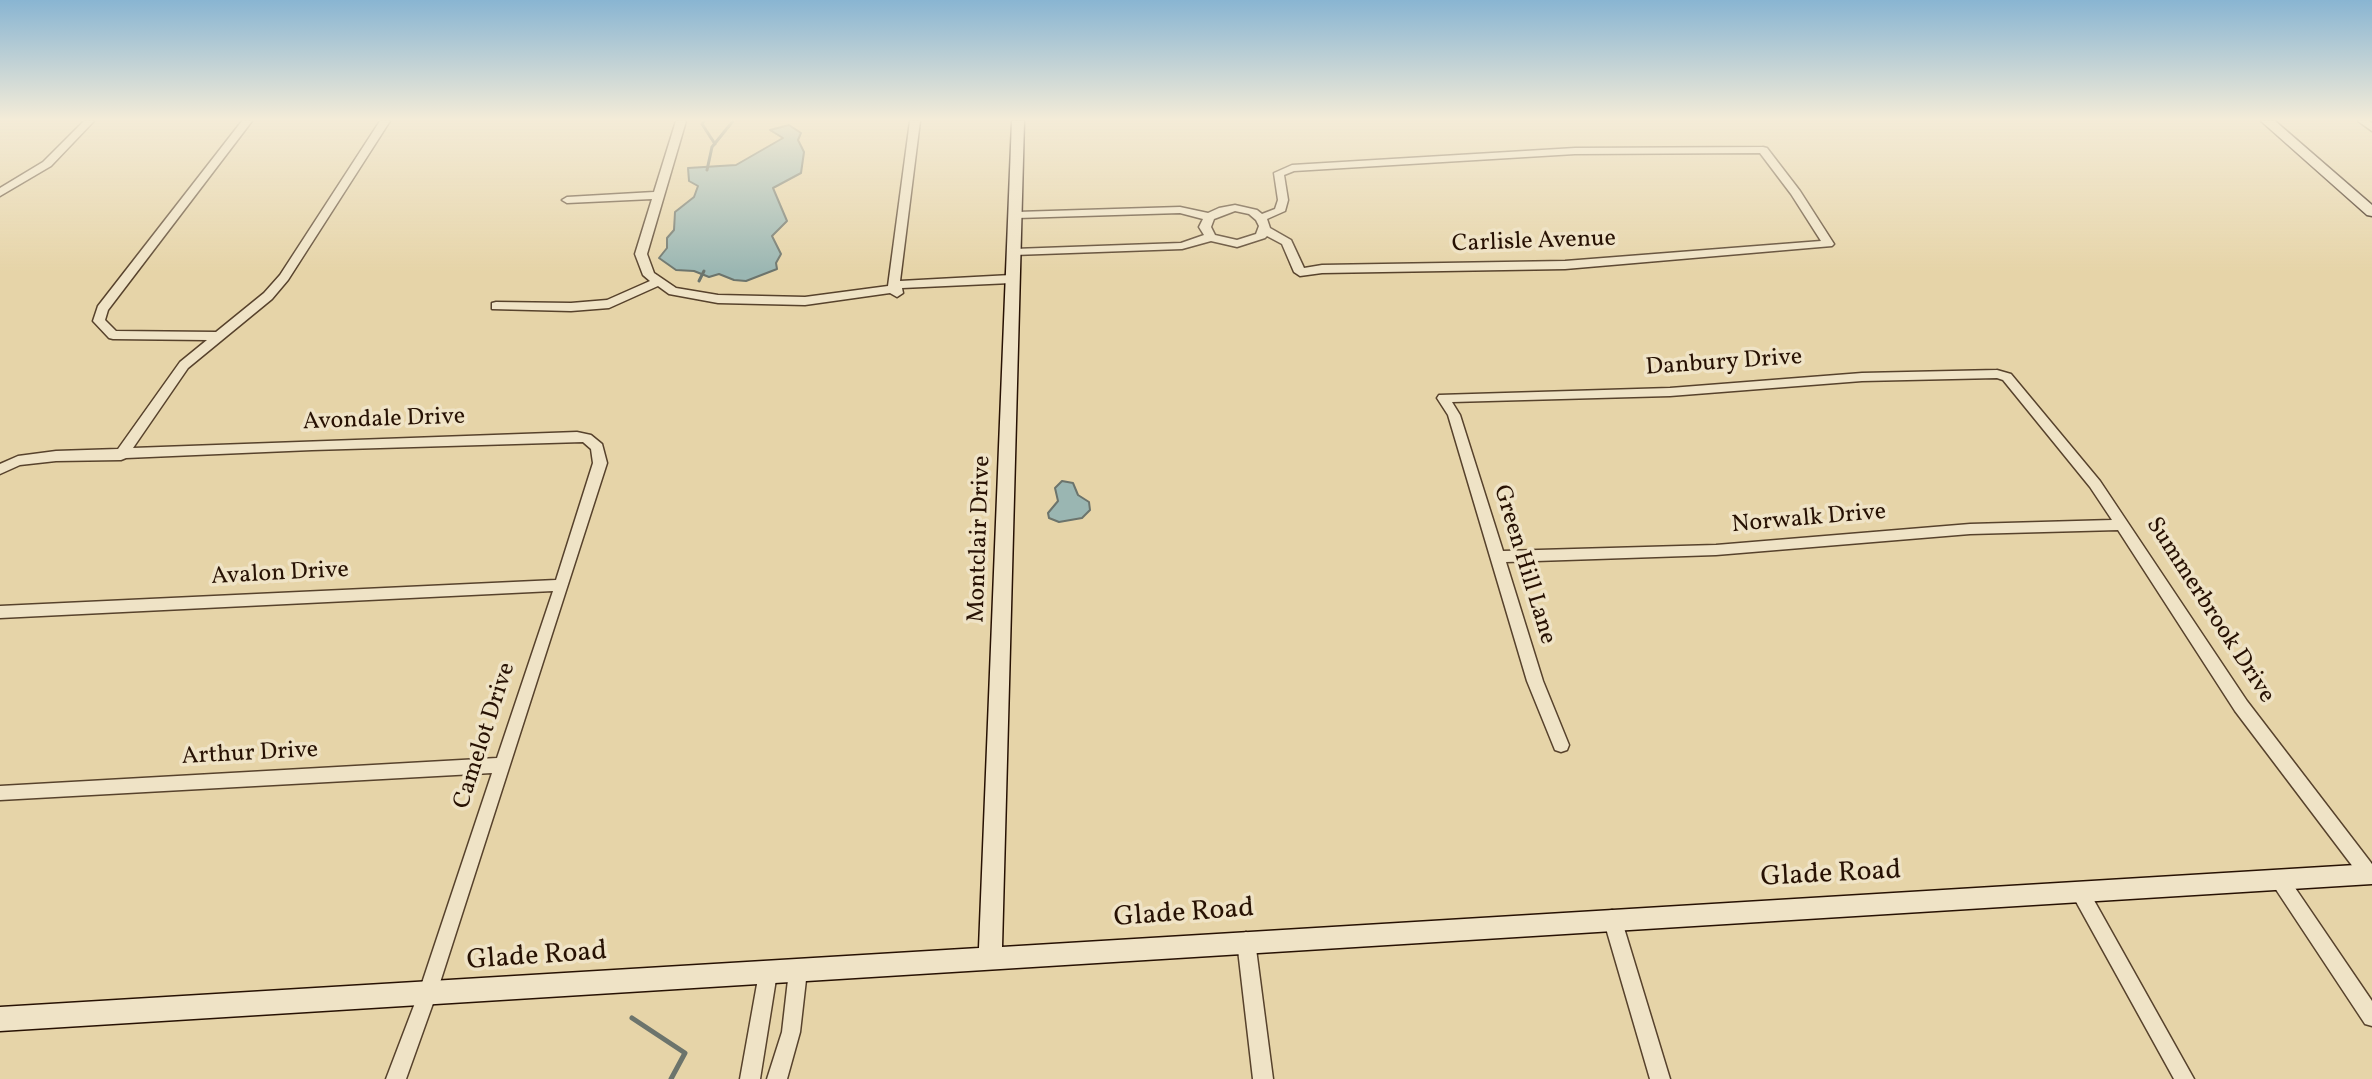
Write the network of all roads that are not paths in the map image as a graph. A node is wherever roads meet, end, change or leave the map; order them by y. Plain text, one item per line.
1 (35, 171) edge
2 (208, 171) edge
3 (352, 171) edge
4 (665, 171) edge
5 (909, 171) edge
6 (1017, 171) edge
7 (1283, 171) edge
8 (1779, 171) edge
9 (2325, 171) edge
10 (0, 193) edge
11 (658, 195) junction
12 (567, 200) dead end
13 (2372, 212) edge
14 (1017, 215) junction
15 (1209, 217) junction
16 (1263, 224) junction
17 (1211, 237) junction
18 (1014, 252) junction
19 (658, 282) junction
20 (1011, 284) junction
21 (896, 287) junction
22 (496, 306) dead end
23 (218, 336) junction
24 (2007, 377) joint
25 (1443, 398) joint
26 (121, 455) junction
27 (0, 469) edge
28 (592, 493) joint
29 (2124, 525) junction
30 (1497, 557) junction
31 (561, 585) junction
32 (0, 612) edge
33 (1561, 745) dead end
34 (502, 765) junction
35 (0, 793) edge
36 (2371, 874) edge
37 (2279, 879) junction
38 (2080, 892) junction
39 (1612, 918) junction
40 (1246, 941) junction
41 (990, 958) junction
42 (798, 971) junction
43 (768, 973) junction
44 (427, 995) junction
45 (2372, 1017) edge
46 (0, 1019) edge
47 (396, 1079) edge
48 (750, 1079) edge
49 (777, 1079) edge
50 (1263, 1079) edge
51 (1660, 1079) edge
52 (2184, 1079) edge

1 - 10 street
2 - 23 street
3 - 23 street
4 - 11 street
5 - 21 street
6 - 14 main road, Montclair Drive
7 - 16 street, Carlisle Avenue
8 - 16 street, Carlisle Avenue
9 - 13 main road
11 - 12 street
11 - 19 street
14 - 15 street
14 - 18 main road, Montclair Drive
15 - 16 street
15 - 17 street
16 - 17 street
17 - 18 street
18 - 20 main road, Montclair Drive
19 - 21 street
19 - 22 street
20 - 21 street
20 - 41 main road, Montclair Drive
23 - 26 street
24 - 25 street, Danbury Drive
24 - 29 street, Summerbrook Drive
25 - 30 street, Green Hill Lane
26 - 27 street
26 - 28 street, Avondale Drive
28 - 31 street, Camelot Drive
29 - 30 street, Norwalk Drive
29 - 36 street, Summerbrook Drive
30 - 33 street, Green Hill Lane
31 - 32 street, Avalon Drive
31 - 34 street, Camelot Drive
34 - 35 street, Arthur Drive
34 - 44 street, Camelot Drive
36 - 37 main road, Glade Road
37 - 38 main road, Glade Road
37 - 45 street
38 - 39 main road, Glade Road
38 - 52 street
39 - 40 main road, Glade Road
39 - 51 street
40 - 41 main road, Glade Road
40 - 50 street
41 - 42 main road, Glade Road
42 - 43 main road, Glade Road
42 - 49 street
43 - 44 main road, Glade Road
43 - 48 street
44 - 46 main road, Glade Road
44 - 47 street, Camelot Drive

